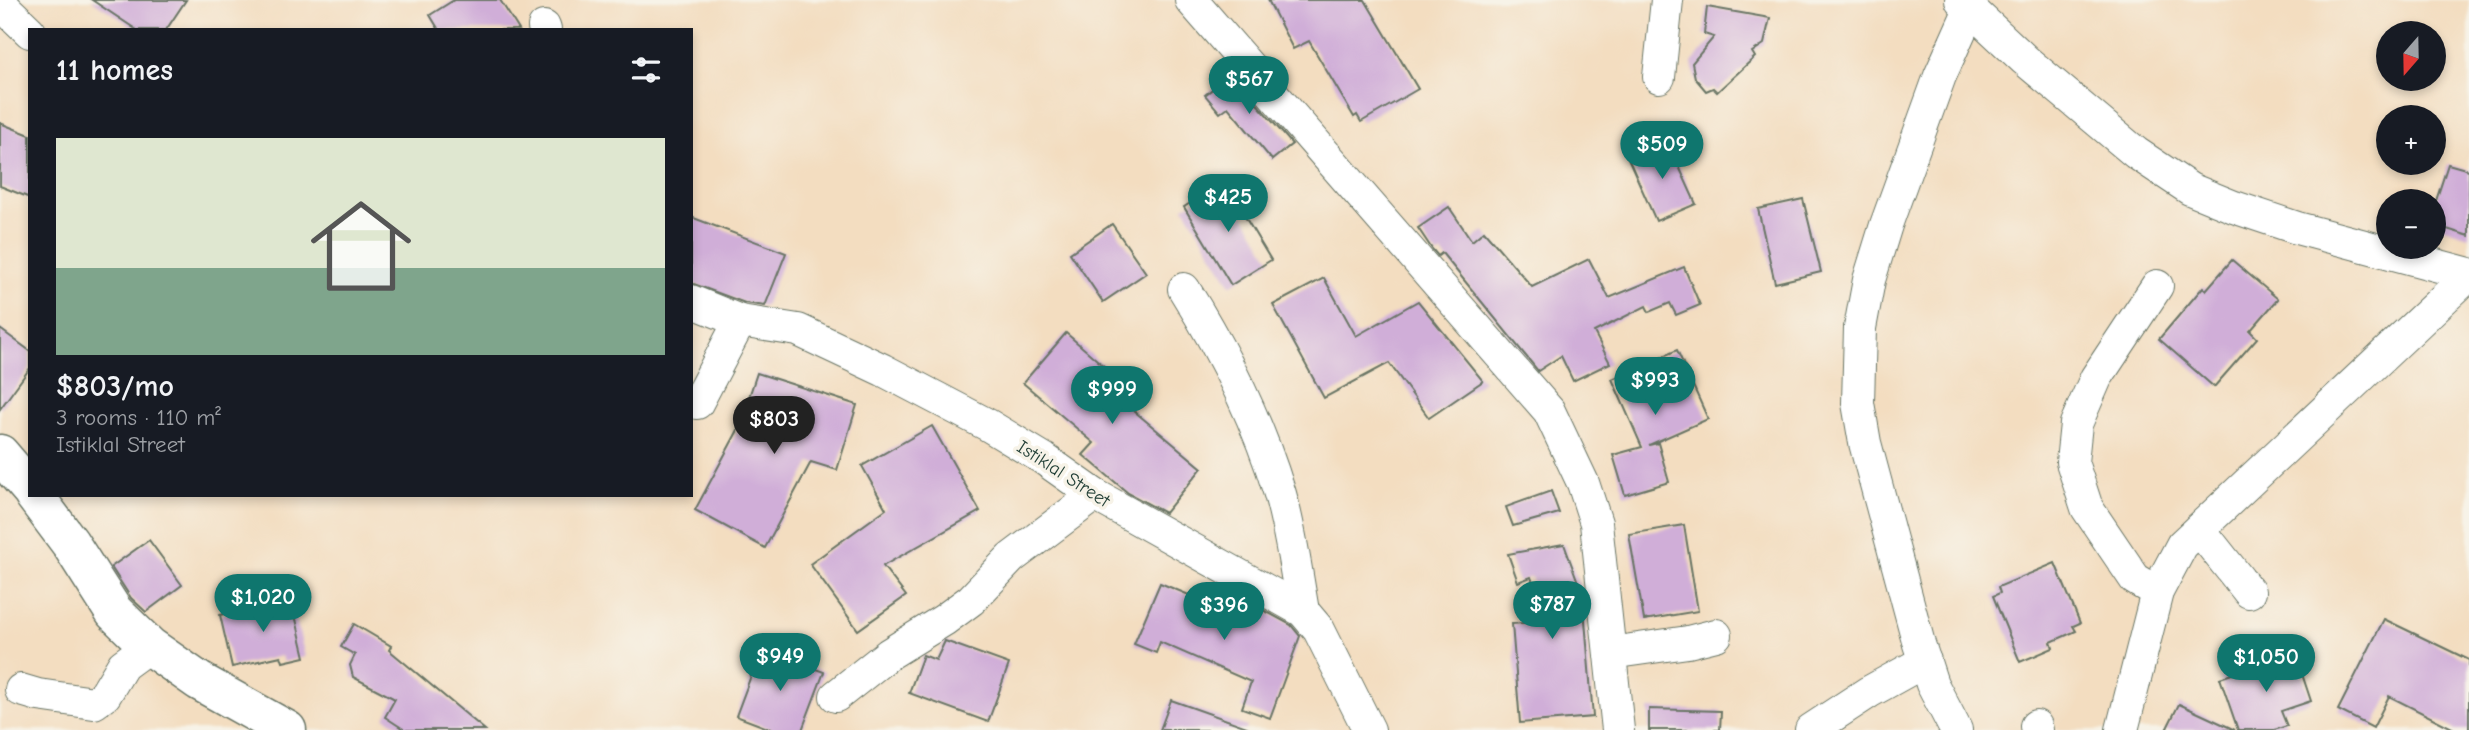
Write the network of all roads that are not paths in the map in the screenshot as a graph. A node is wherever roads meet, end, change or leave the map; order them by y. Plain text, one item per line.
1 (1191, 0) edge
2 (1667, 0) edge
3 (0, 3) edge
4 (1966, 4) edge
5 (28, 30) edge
6 (1659, 77) dead end
7 (2469, 275) edge
8 (2157, 286) dead end
9 (1184, 289) dead end
10 (693, 302) edge
11 (740, 321) junction
12 (697, 403) dead end
13 (0, 454) edge
14 (28, 487) edge
15 (1094, 495) junction
16 (36, 497) edge
17 (2199, 529) junction
18 (2157, 592) junction
19 (2249, 593) dead end
20 (1303, 611) junction
21 (1716, 635) dead end
22 (149, 646) junction
23 (1609, 653) junction
24 (1925, 661) junction
25 (21, 690) dead end
26 (836, 696) dead end
27 (287, 730) edge
28 (1369, 730) edge
29 (1618, 730) edge
30 (1811, 730) edge
31 (1956, 730) edge
32 (2122, 730) edge

1 - 23 street
2 - 6 street
3 - 5 street
4 - 7 street
4 - 24 street
7 - 17 street
8 - 18 street
9 - 20 street
10 - 11 street, Istiklal Street
11 - 12 street
11 - 15 street, Istiklal Street
13 - 14 main road
15 - 20 street, Istiklal Street
15 - 26 street
16 - 22 main road
17 - 18 street
17 - 19 street
18 - 32 street
20 - 28 street, Istiklal Street
21 - 23 street
22 - 25 street
22 - 27 main road
23 - 29 street
24 - 30 street
24 - 31 street

